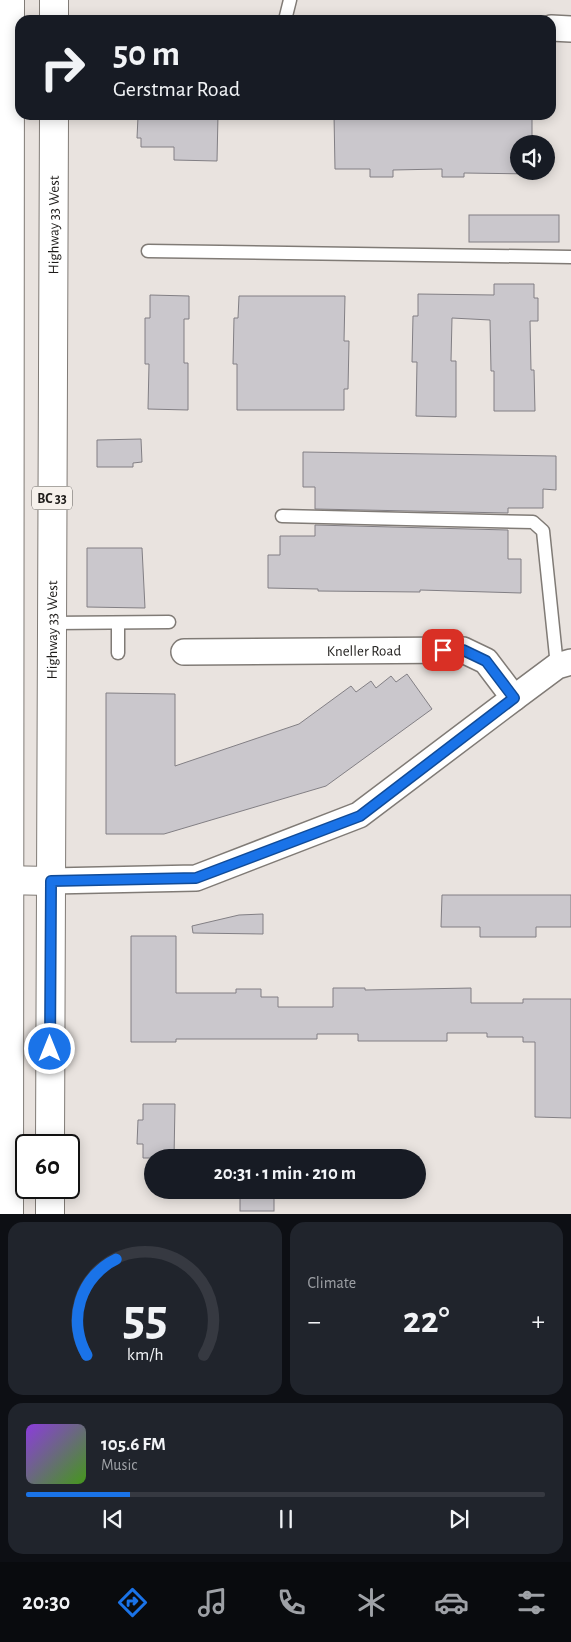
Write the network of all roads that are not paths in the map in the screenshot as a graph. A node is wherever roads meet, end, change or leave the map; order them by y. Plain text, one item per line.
1 (10, 0) edge
2 (54, 0) edge
3 (290, 0) edge
4 (54, 15) edge
5 (286, 15) edge
6 (556, 28) edge
7 (571, 28) edge
8 (54, 120) edge
9 (148, 251) dead end
10 (571, 256) edge
11 (282, 516) dead end
12 (169, 622) dead end
13 (52, 623) junction
14 (118, 623) junction
15 (184, 652) dead end
16 (118, 653) dead end
17 (564, 664) edge
18 (514, 698) junction
19 (5, 880) edge
20 (51, 881) junction
21 (50, 1134) edge
22 (50, 1199) edge
23 (9, 1214) edge
24 (50, 1214) edge

1 - 19 main road
2 - 4 main road
3 - 5 lane
6 - 7 street
8 - 13 main road, Highway 33 West / BC 33
9 - 10 lane
11 - 17 lane
12 - 14 lane
13 - 14 lane
13 - 20 main road, Highway 33 West / BC 33
14 - 16 lane
15 - 18 street, Kneller Road
17 - 18 street
18 - 20 street
19 - 20 main road
19 - 23 main road
20 - 21 main road, Highway 33 West / BC 33
22 - 24 main road

